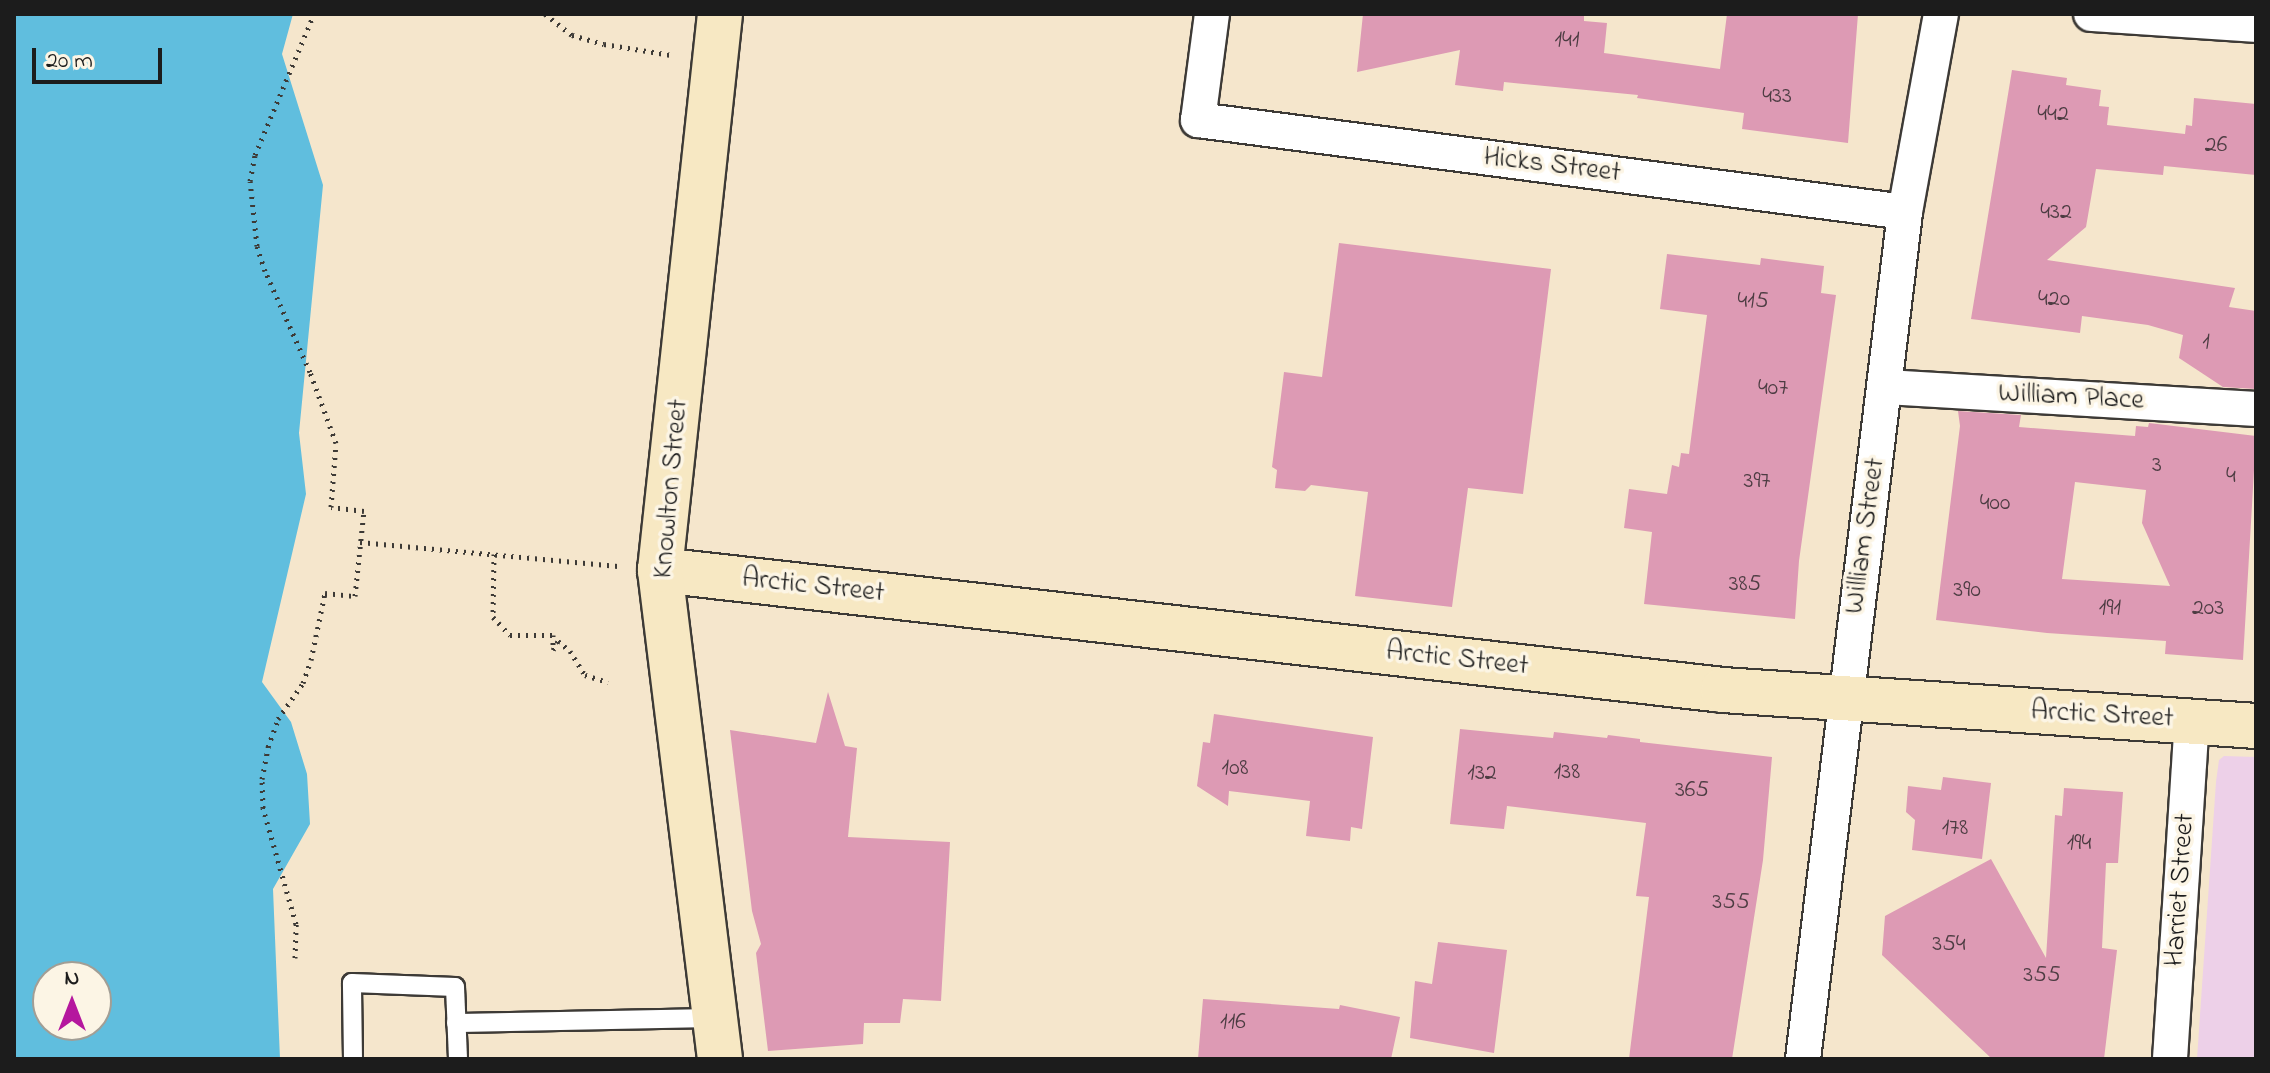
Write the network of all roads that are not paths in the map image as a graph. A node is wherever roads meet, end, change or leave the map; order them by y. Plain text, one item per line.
1 (720, 14) edge
2 (1212, 14) edge
3 (1941, 14) edge
4 (2091, 14) edge
5 (2256, 25) edge
6 (1905, 212) junction
7 (1886, 387) junction
8 (2256, 409) edge
9 (660, 570) junction
10 (1844, 700) junction
11 (2192, 722) junction
12 (2256, 726) edge
13 (456, 1023) junction
14 (718, 1039) edge
15 (353, 1059) edge
16 (458, 1059) edge
17 (1803, 1059) edge
18 (2170, 1059) edge

1 - 9 main road, Knowlton Street
2 - 6 street, Hicks Street
3 - 6 street, William Street
4 - 5 street
6 - 7 street, William Street
7 - 8 street, William Place
7 - 10 street, William Street
9 - 10 main road, Arctic Street
9 - 14 main road, Knowlton Street
10 - 11 main road, Arctic Street
10 - 17 street, William Street
11 - 12 main road, Arctic Street
11 - 18 street, Harriet Street
13 - 14 lane
13 - 15 lane
13 - 16 lane

